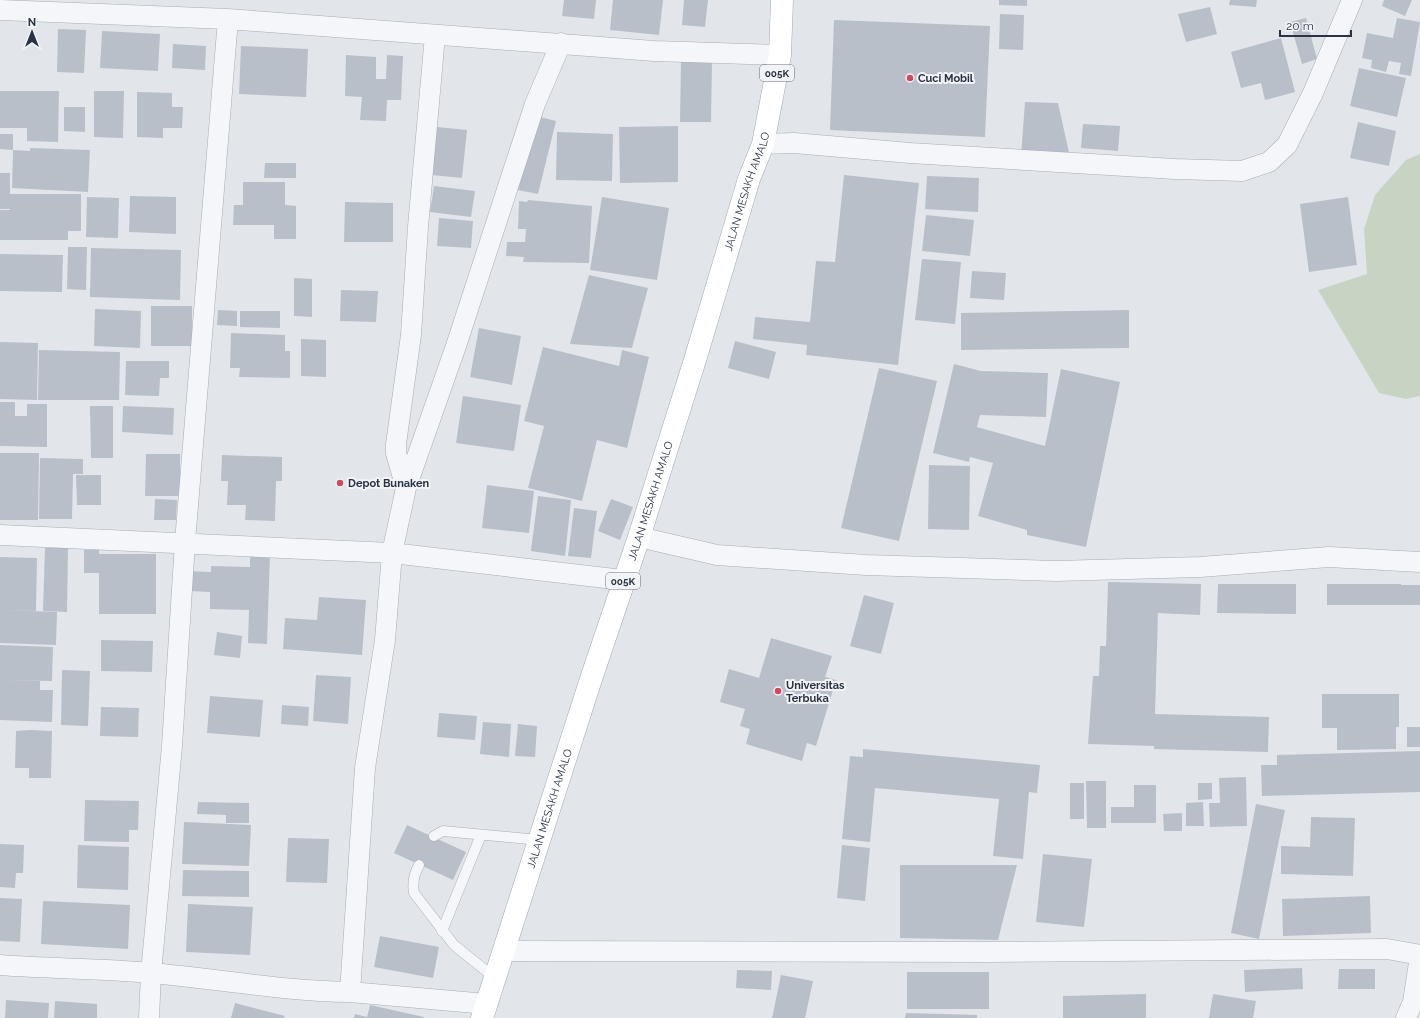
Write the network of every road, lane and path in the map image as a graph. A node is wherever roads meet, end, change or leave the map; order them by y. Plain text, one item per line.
1 (782, 0) edge
2 (1352, 0) edge
3 (0, 10) edge
4 (228, 19) junction
5 (435, 34) junction
6 (561, 43) junction
7 (780, 55) junction
8 (763, 144) junction
9 (406, 488) junction
10 (0, 535) edge
11 (639, 537) junction
12 (185, 542) junction
13 (392, 553) junction
14 (1420, 562) edge
15 (623, 580) junction
16 (481, 835) junction
17 (434, 836) dead end
18 (539, 840) junction
19 (419, 865) dead end
20 (442, 931) junction
21 (1420, 937) edge
22 (504, 951) junction
23 (1420, 954) edge
24 (0, 965) edge
25 (151, 973) junction
26 (495, 978) junction
27 (350, 992) junction
28 (484, 1011) edge
29 (149, 1018) edge
30 (1406, 1018) edge

1 - 7 main road, JALAN MESAKH AMALO / 005K
2 - 8 street
3 - 4 street
4 - 5 street
4 - 12 street
5 - 6 street
5 - 9 street
6 - 7 street
6 - 9 street
7 - 8 main road, JALAN MESAKH AMALO / 005K
8 - 11 main road, JALAN MESAKH AMALO / 005K
9 - 13 street
10 - 12 street
11 - 14 street
11 - 15 main road, JALAN MESAKH AMALO / 005K
12 - 13 street
12 - 25 street
13 - 15 street
13 - 27 street
15 - 18 main road, JALAN MESAKH AMALO / 005K
16 - 17 lane
16 - 18 lane
16 - 20 lane
18 - 22 main road, JALAN MESAKH AMALO / 005K
19 - 20 lane
20 - 26 lane
21 - 23 street
22 - 23 street
22 - 26 main road, JALAN MESAKH AMALO / 005K
23 - 30 street
24 - 25 street
25 - 27 street
25 - 29 street
26 - 28 main road, JALAN MESAKH AMALO / 005K
27 - 28 street

